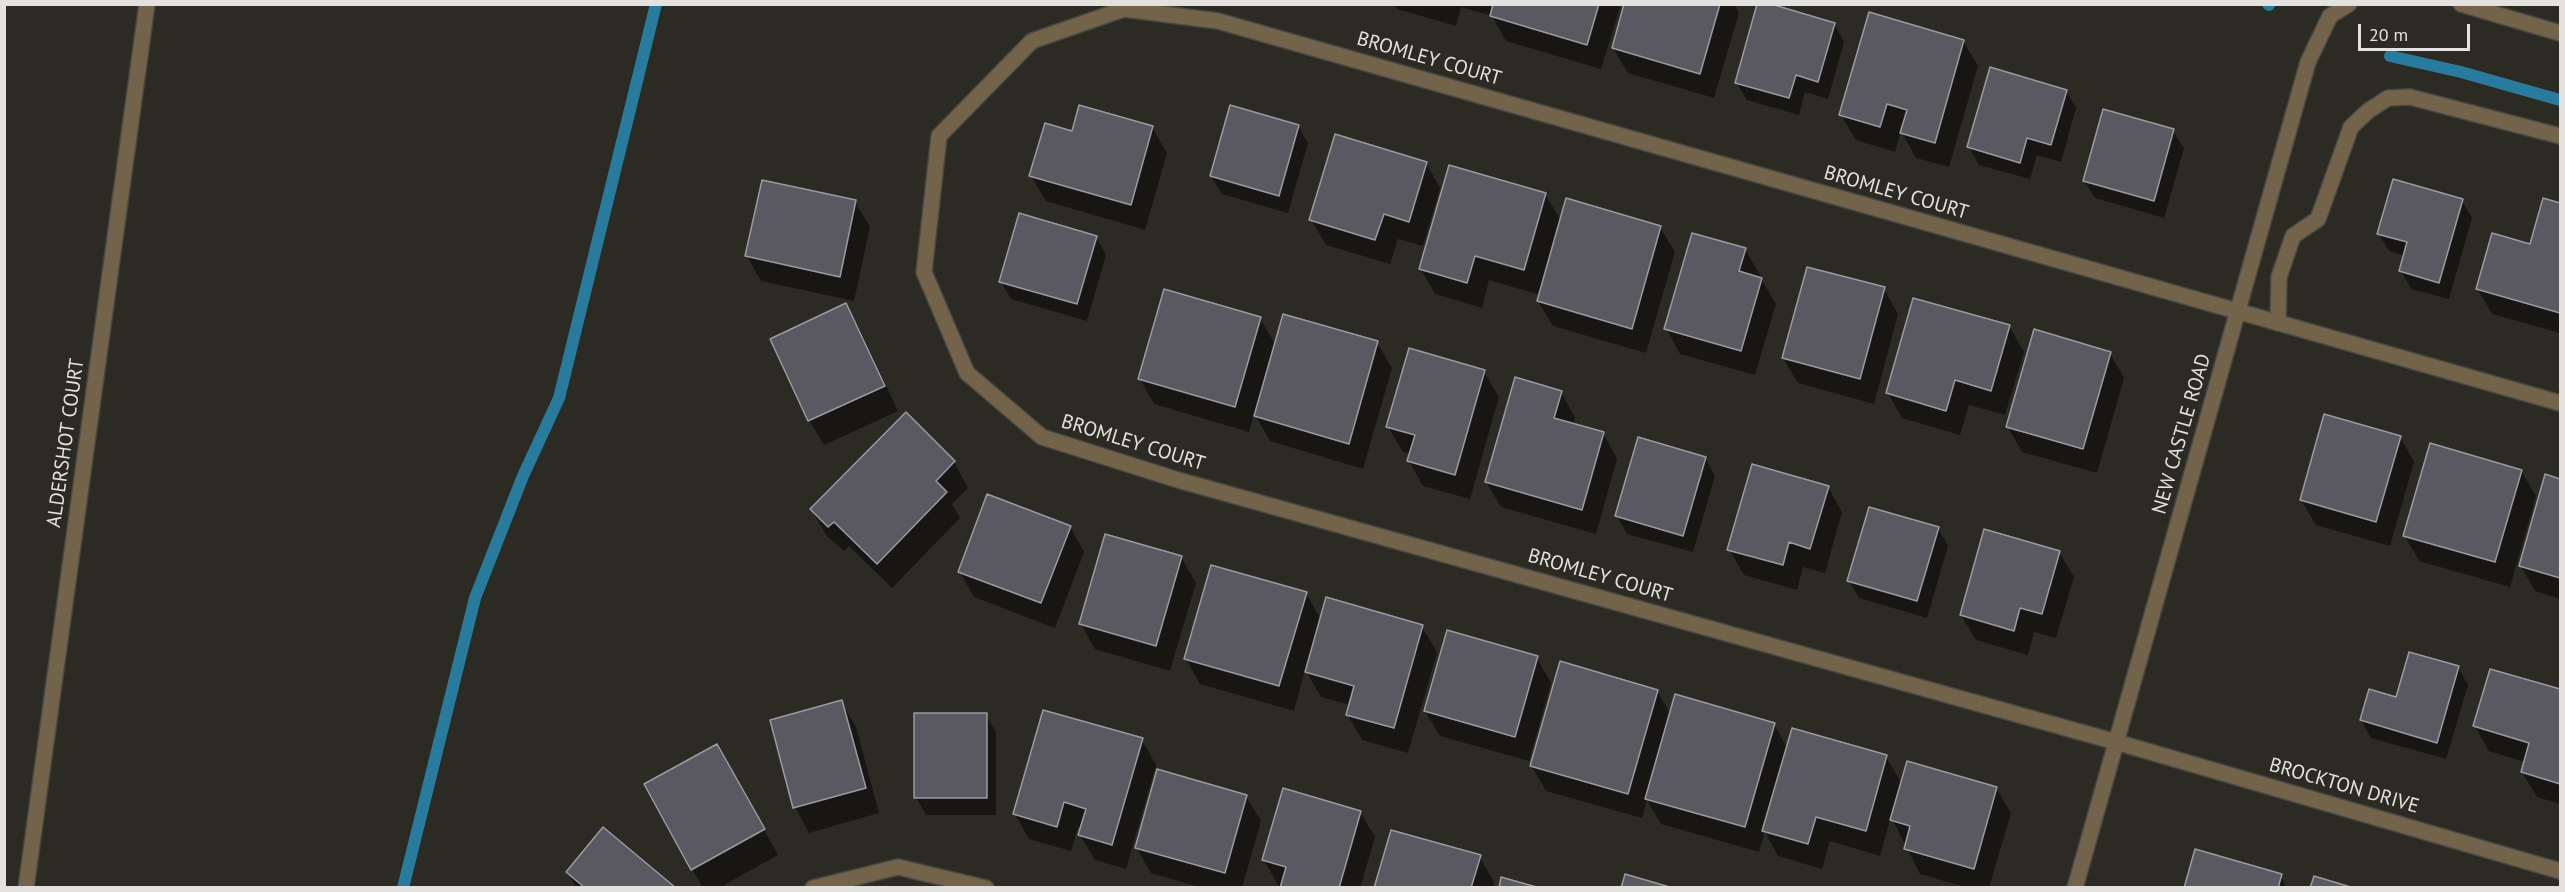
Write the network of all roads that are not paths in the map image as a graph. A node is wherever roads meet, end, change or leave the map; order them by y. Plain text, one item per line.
1 (147, 4) edge
2 (2349, 4) edge
3 (2461, 4) edge
4 (2560, 33) edge
5 (2560, 136) edge
6 (2239, 312) junction
7 (2278, 323) junction
8 (2560, 403) edge
9 (2116, 742) junction
10 (2560, 871) edge
11 (26, 888) edge
12 (813, 888) edge
13 (986, 888) edge
14 (2075, 888) edge

1 - 11 street, ALDERSHOT COURT
2 - 6 street, NEW CASTLE ROAD
3 - 4 street
5 - 7 street
6 - 7 street
6 - 9 street, NEW CASTLE ROAD
6 - 9 street, BROMLEY COURT
7 - 8 street
9 - 10 street, BROCKTON DRIVE
9 - 14 street, NEW CASTLE ROAD
12 - 13 street

